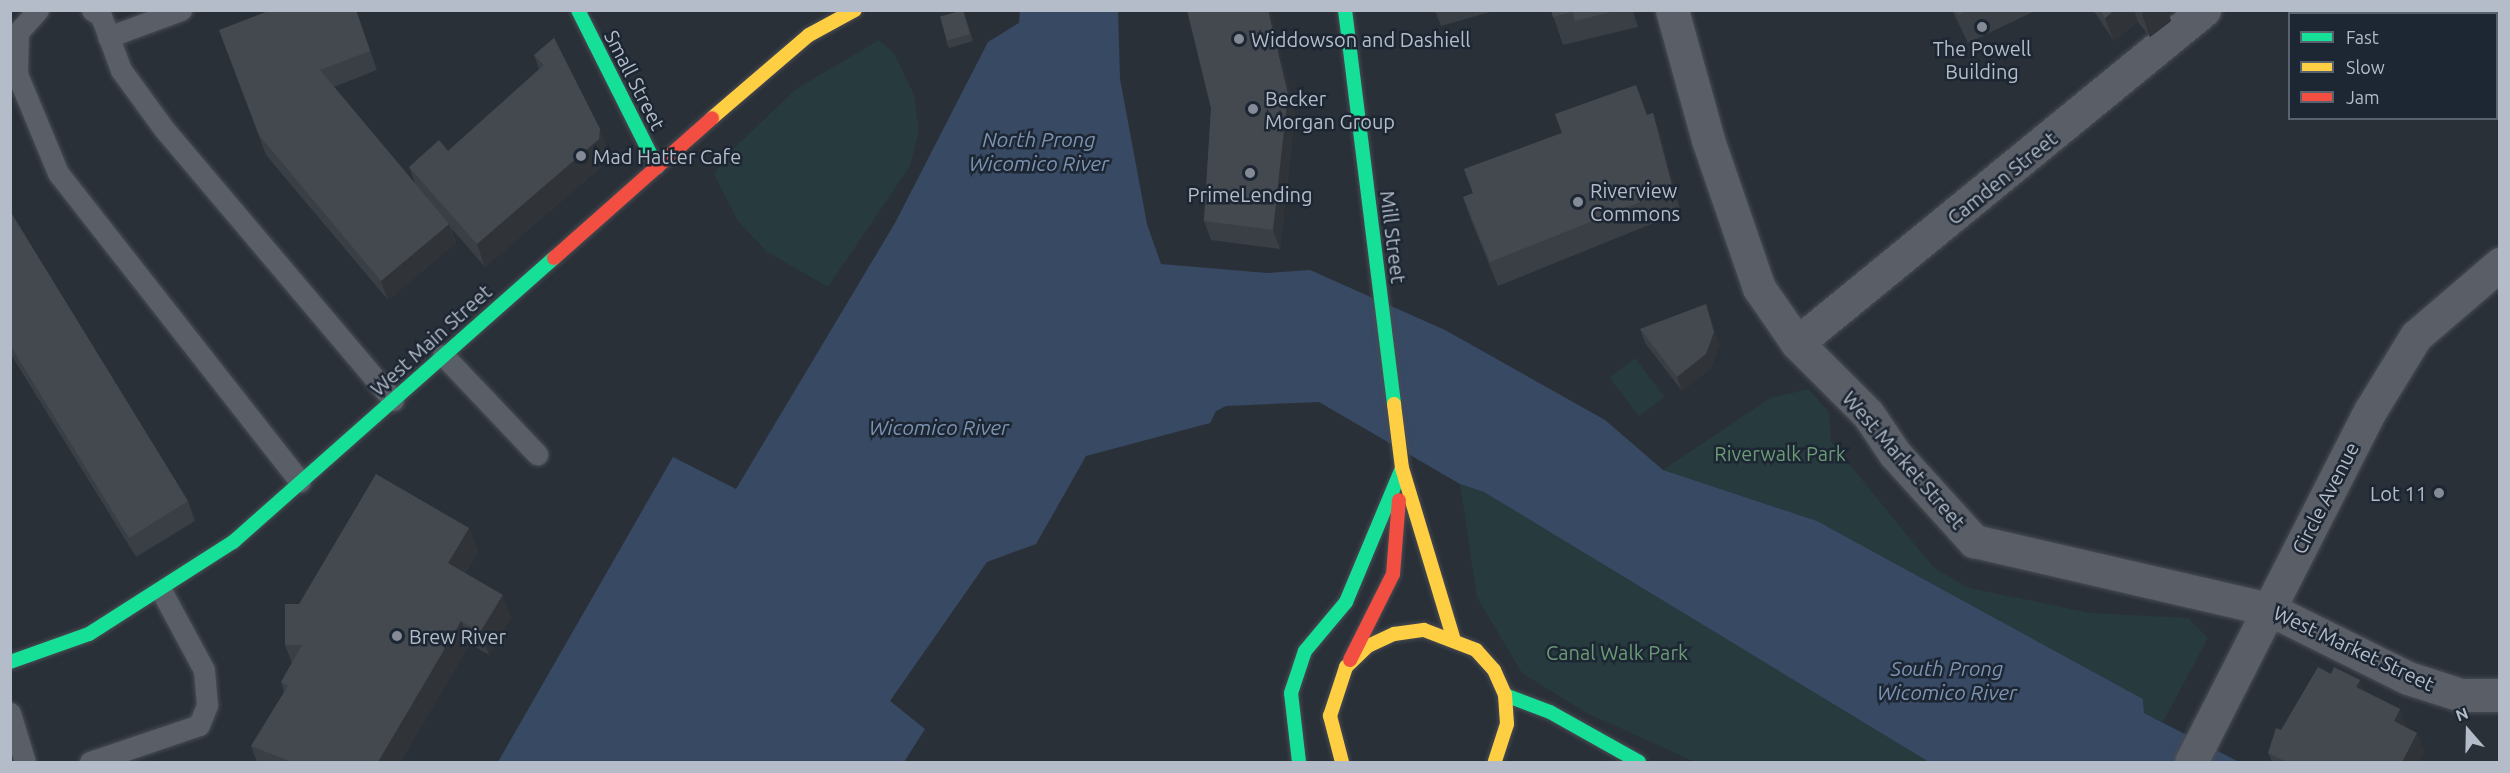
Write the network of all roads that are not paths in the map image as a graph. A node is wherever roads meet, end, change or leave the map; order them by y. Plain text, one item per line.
1 (38, 10) edge
2 (92, 10) edge
3 (181, 10) edge
4 (578, 10) edge
5 (855, 10) edge
6 (1345, 10) edge
7 (1672, 10) edge
8 (2204, 10) edge
9 (108, 37) junction
10 (657, 167) junction
11 (2499, 264) edge
12 (1797, 343) junction
13 (443, 355) junction
14 (393, 400) junction
15 (537, 454) dead end
16 (1402, 468) junction
17 (300, 482) junction
18 (162, 592) junction
19 (2269, 609) junction
20 (1453, 637) junction
21 (10, 662) edge
22 (1346, 667) junction
23 (1504, 694) junction
24 (2499, 695) edge
25 (10, 713) edge
26 (1333, 742) junction
27 (1502, 758) edge
28 (25, 762) edge
29 (90, 762) edge
30 (1299, 762) edge
31 (1325, 762) edge
32 (1342, 762) edge
33 (1639, 762) edge
34 (2191, 762) edge

1 - 17 lane
2 - 9 lane
3 - 9 lane
4 - 10 main road, Small Street
5 - 10 main road, West Main Street
6 - 16 main road, Mill Street
7 - 12 street, West Market Street
8 - 12 street, Camden Street
9 - 14 lane
10 - 13 main road, West Main Street
11 - 19 street, Circle Avenue
12 - 19 street, West Market Street
13 - 14 main road, West Main Street
13 - 15 lane
14 - 17 main road, West Main Street
16 - 20 main road, Mill Street
16 - 22 main road, Mill Street
16 - 30 main road
17 - 18 main road, West Main Street
18 - 21 main road, West Main Street
18 - 29 lane
19 - 24 street, West Market Street
19 - 34 street, Circle Avenue
20 - 22 main road
20 - 23 main road
22 - 26 main road, Mill Street
23 - 27 main road
23 - 33 main road
25 - 28 lane
26 - 31 main road
26 - 32 main road

